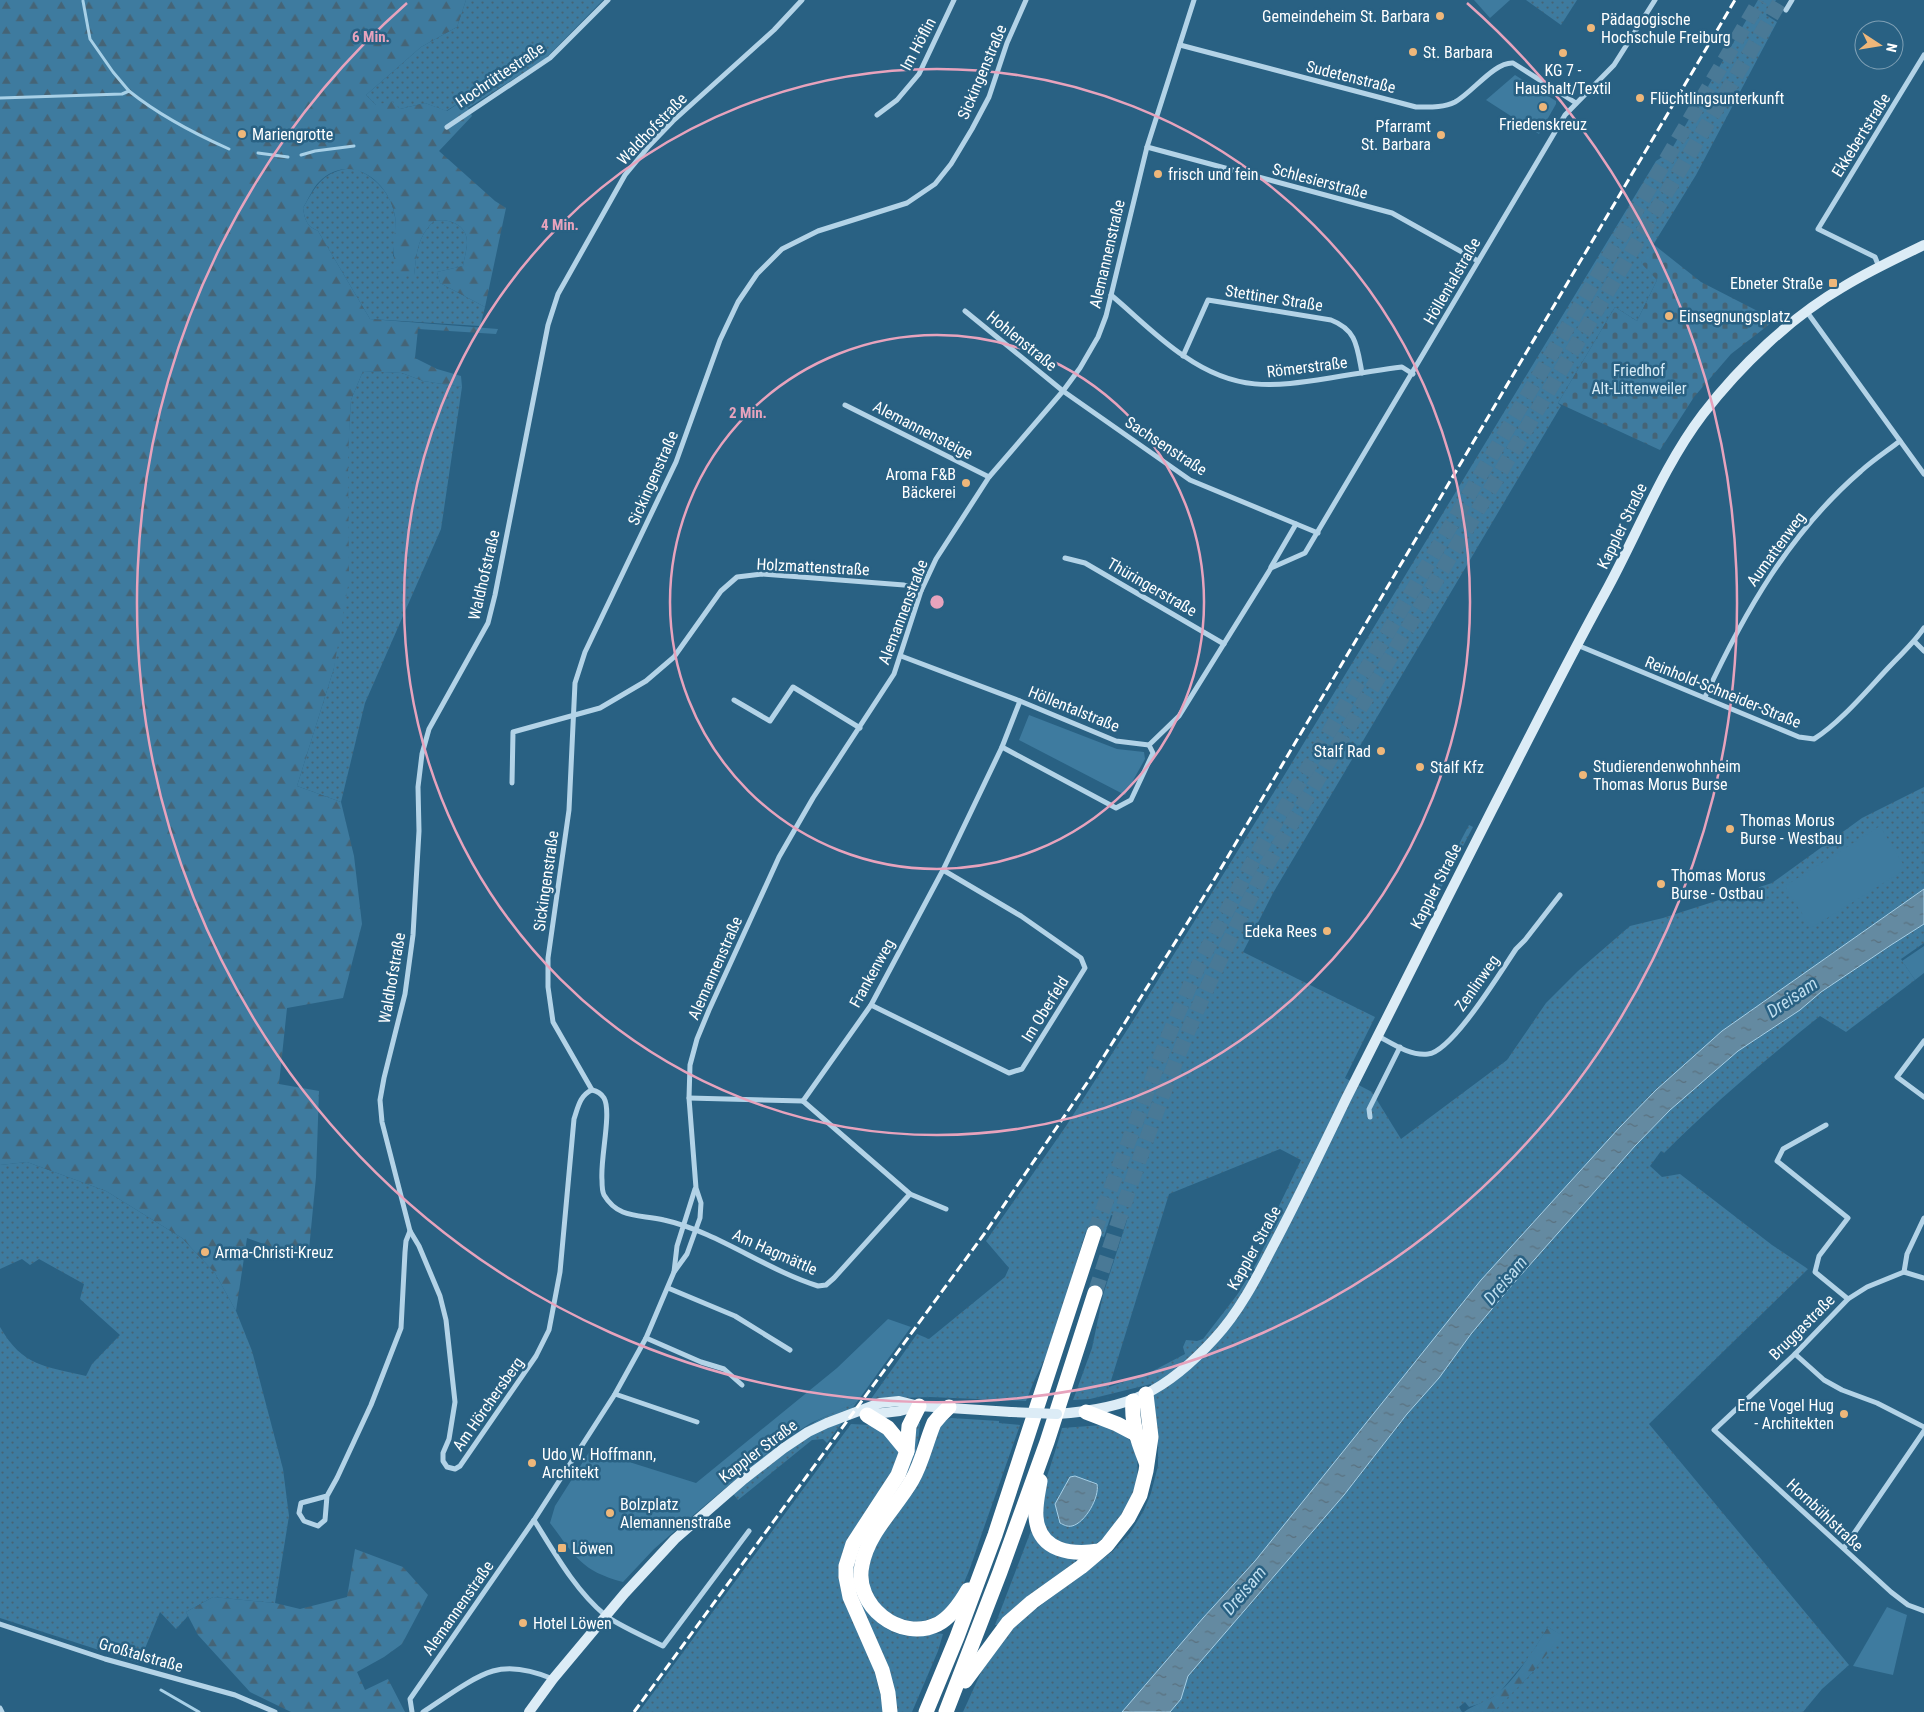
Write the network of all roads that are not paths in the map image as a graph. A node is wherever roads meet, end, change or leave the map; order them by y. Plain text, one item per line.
1 (608, 0) edge
2 (802, 0) edge
3 (954, 0) edge
4 (1026, 0) edge
5 (1194, 0) edge
6 (1655, 0) edge
7 (1792, 0) edge
8 (1786, 10) dead end
9 (1180, 45) junction
10 (1924, 54) edge
11 (1576, 103) junction
12 (877, 115) dead end
13 (446, 127) dead end
14 (1147, 147) junction
15 (1924, 245) edge
16 (1478, 261) junction
17 (1880, 267) junction
18 (1111, 294) junction
19 (964, 311) dead end
20 (1807, 312) junction
21 (1183, 356) junction
22 (1362, 373) junction
23 (1413, 374) junction
24 (1063, 391) junction
25 (845, 405) dead end
26 (1900, 441) junction
27 (1924, 474) edge
28 (989, 477) junction
29 (1296, 524) junction
30 (1318, 533) junction
31 (1064, 558) dead end
32 (1271, 568) junction
33 (921, 591) junction
34 (1924, 628) edge
35 (1915, 642) junction
36 (1224, 644) junction
37 (1577, 645) junction
38 (1924, 651) edge
39 (901, 656) junction
40 (1705, 697) junction
41 (734, 700) dead end
42 (1020, 701) junction
43 (572, 715) junction
44 (860, 728) junction
45 (1149, 745) junction
46 (1002, 747) junction
47 (512, 783) dead end
48 (942, 870) junction
49 (1560, 894) dead end
50 (870, 1005) junction
51 (1378, 1036) junction
52 (1924, 1041) edge
53 (1400, 1047) junction
54 (592, 1090) junction
55 (1924, 1097) edge
56 (689, 1098) junction
57 (803, 1101) junction
58 (1370, 1117) dead end
59 (1826, 1125) dead end
60 (696, 1188) junction
61 (910, 1194) junction
62 (946, 1210) dead end
63 (1924, 1218) edge
64 (684, 1226) junction
65 (696, 1230) junction
66 (410, 1231) junction
67 (1094, 1233) tunnel mouth
68 (674, 1272) junction
69 (1904, 1272) junction
70 (1924, 1278) edge
71 (668, 1288) junction
72 (1095, 1293) tunnel mouth
73 (1848, 1299) junction
74 (646, 1338) junction
75 (790, 1350) dead end
76 (1795, 1354) junction
77 (742, 1385) dead end
78 (615, 1394) junction
79 (1140, 1398) junction
80 (919, 1406) junction
81 (949, 1407) junction
82 (1086, 1412) junction
83 (861, 1413) junction
84 (697, 1422) dead end
85 (1924, 1427) edge
86 (1714, 1430) joint
87 (1924, 1431) edge
88 (1136, 1434) junction
89 (1047, 1442) junction
90 (924, 1447) junction
91 (906, 1451) junction
92 (1147, 1463) junction
93 (327, 1496) junction
94 (534, 1520) junction
95 (749, 1531) dead end
96 (1844, 1548) junction
97 (1099, 1551) junction
98 (987, 1556) junction
99 (1924, 1611) edge
100 (606, 1616) junction
101 (0, 1624) edge
102 (553, 1679) junction
103 (948, 1706) edge
104 (0, 1708) edge
105 (2, 1712) edge
106 (275, 1712) edge
107 (412, 1712) edge
108 (423, 1712) edge
109 (529, 1712) edge
110 (890, 1712) edge
111 (926, 1712) edge

1 - 13 street, Hochrüttestraße
2 - 66 street, Waldhofstraße
3 - 12 street, Im Höflin
4 - 43 street, Sickingenstraße
5 - 9 street, Alemannenstraße
6 - 11 street, Höllentalstraße
7 - 8 street
9 - 11 street, Sudetenstraße
9 - 14 street, Alemannenstraße
10 - 17 street, Ekkebertstraße
11 - 16 street, Höllentalstraße
14 - 16 street, Schlesierstraße
14 - 18 street, Alemannenstraße
15 - 17 street, Kappler Straße
16 - 23 street, Höllentalstraße
17 - 20 street, Kappler Straße
18 - 21 street, Römerstraße
18 - 24 street, Alemannenstraße
19 - 24 street, Hohlenstraße
20 - 26 street
20 - 37 street, Kappler Straße
21 - 22 street, Römerstraße
21 - 22 street, Stettiner Straße
22 - 23 street, Römerstraße
23 - 30 street, Höllentalstraße
24 - 28 street, Alemannenstraße
24 - 29 street, Sachsenstraße
25 - 28 street, Alemannensteige
26 - 27 street
26 - 40 street, Aumattenweg
28 - 33 street, Alemannenstraße
29 - 30 street, Sachsenstraße
29 - 32 street
30 - 32 street, Höllentalstraße
31 - 36 street, Thüringerstraße
32 - 36 street
33 - 39 street, Alemannenstraße
33 - 43 street, Holzmattenstraße
34 - 35 street, Reinhold-Schneider-Straße
35 - 38 street
35 - 40 street, Reinhold-Schneider-Straße
36 - 45 street
37 - 40 street, Reinhold-Schneider-Straße
37 - 51 street, Kappler Straße
39 - 42 street, Höllentalstraße
39 - 44 street, Alemannenstraße
41 - 44 street
42 - 45 street, Höllentalstraße
42 - 46 street, Frankenweg
43 - 47 street, Holzmattenstraße
43 - 54 street, Sickingenstraße
44 - 56 street, Alemannenstraße
45 - 46 street
46 - 48 street, Frankenweg
48 - 50 street, Frankenweg
48 - 50 street, Im Oberfeld
49 - 53 street, Zenlinweg
50 - 57 street, Frankenweg
51 - 53 street, Zenlinweg
51 - 79 street, Kappler Straße
52 - 55 street
53 - 58 street
54 - 64 street
54 - 66 street, Am Hörchersberg
56 - 57 street
56 - 60 street, Alemannenstraße
57 - 61 street
59 - 73 street
60 - 64 street, Alemannenstraße
60 - 65 street, Alemannenstraße
61 - 62 street
61 - 65 street, Am Hagmättle
63 - 69 street
64 - 65 street, Am Hagmättle
64 - 68 street, Alemannenstraße
65 - 68 street, Alemannenstraße
66 - 93 street
67 - 98 highway
68 - 71 street, Alemannenstraße
69 - 70 street
69 - 73 street, Bruggastraße
71 - 74 street, Alemannenstraße
71 - 75 street
72 - 89 highway
73 - 76 street, Bruggastraße
74 - 77 street
74 - 78 street, Alemannenstraße
76 - 85 street
76 - 86 street, Bruggastraße
78 - 84 street
78 - 94 street, Alemannenstraße
79 - 82 street, Kappler Straße
79 - 88 highway
79 - 92 highway
80 - 81 street, Kappler Straße
80 - 83 street, Kappler Straße
80 - 90 highway
80 - 91 highway
81 - 82 street, Kappler Straße, bridge
81 - 90 highway
82 - 88 highway
83 - 91 highway
83 - 100 street, Kappler Straße
86 - 96 street, Hornbühlstraße
87 - 96 street
88 - 92 highway
89 - 97 highway
89 - 103 highway
90 - 98 highway
91 - 110 highway
92 - 97 highway
93 - 93 street
94 - 100 street
94 - 107 street, Alemannenstraße
95 - 100 street
96 - 99 street, Hornbühlstraße
97 - 103 highway
98 - 111 highway
100 - 102 street, Kappler Straße
101 - 106 street, Großtalstraße
102 - 108 street
102 - 109 street, Kappler Straße
104 - 105 street

